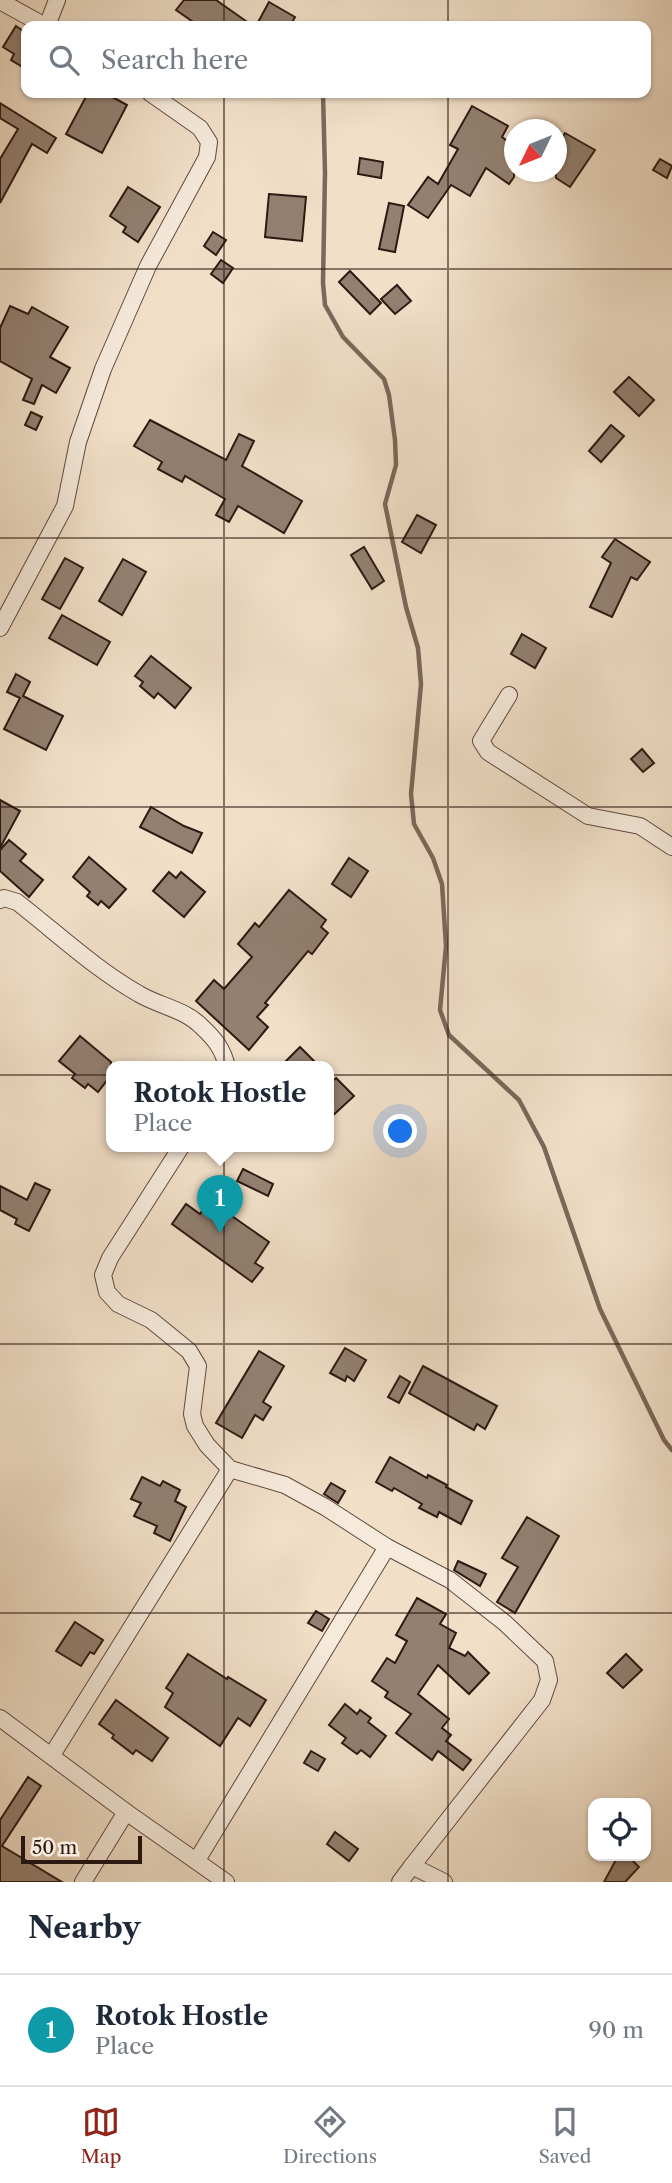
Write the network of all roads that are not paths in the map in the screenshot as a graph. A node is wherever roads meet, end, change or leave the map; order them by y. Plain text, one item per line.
1 (57, 0) edge
2 (0, 1) edge
3 (37, 21) edge
4 (48, 21) edge
5 (157, 98) edge
6 (0, 628) edge
7 (509, 695) dead end
8 (672, 848) edge
9 (0, 900) edge
10 (226, 1061) edge
11 (178, 1152) edge
12 (230, 1469) junction
13 (387, 1547) junction
14 (0, 1718) edge
15 (52, 1755) junction
16 (126, 1812) junction
17 (197, 1860) junction
18 (412, 1866) junction
19 (83, 1882) edge
20 (226, 1882) edge
21 (400, 1882) edge
22 (444, 1882) edge

1 - 4 street
2 - 3 street
5 - 6 street
7 - 8 street
9 - 10 street
11 - 12 street
12 - 13 street
12 - 15 street
13 - 17 street
13 - 18 street
14 - 15 street
15 - 16 street
16 - 17 street
16 - 19 street
17 - 20 street
18 - 21 street
18 - 22 street

